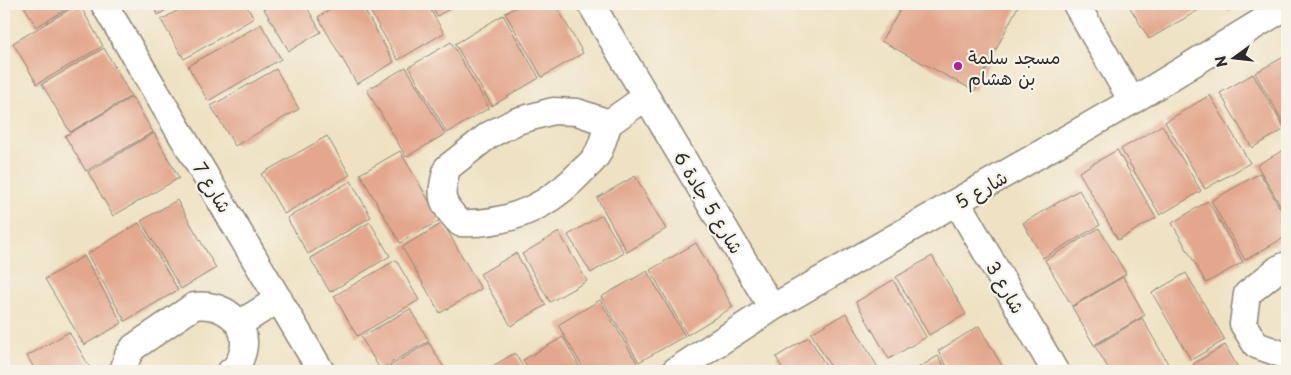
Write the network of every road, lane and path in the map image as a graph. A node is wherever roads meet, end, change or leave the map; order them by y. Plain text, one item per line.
1 (104, 4) edge
2 (591, 4) edge
3 (1076, 4) edge
4 (1287, 6) edge
5 (646, 97) junction
6 (1132, 101) junction
7 (609, 123) junction
8 (957, 202) junction
9 (1287, 265) edge
10 (279, 299) junction
11 (772, 308) junction
12 (239, 324) junction
13 (1287, 356) edge
14 (123, 371) edge
15 (231, 371) edge
16 (320, 371) edge
17 (675, 371) edge
18 (1055, 371) edge

1 - 10 street, شارع 7
2 - 5 street, شارع 5 جادة 6
3 - 6 street
4 - 6 street, شارع 5
5 - 7 street
5 - 11 street, شارع 5 جادة 6
6 - 8 street, شارع 5
7 - 7 street
8 - 11 street, شارع 5
8 - 18 street, شارع 3
9 - 13 street
10 - 12 street
10 - 16 street, شارع 7
11 - 17 street, شارع 5
12 - 14 street
12 - 15 street

